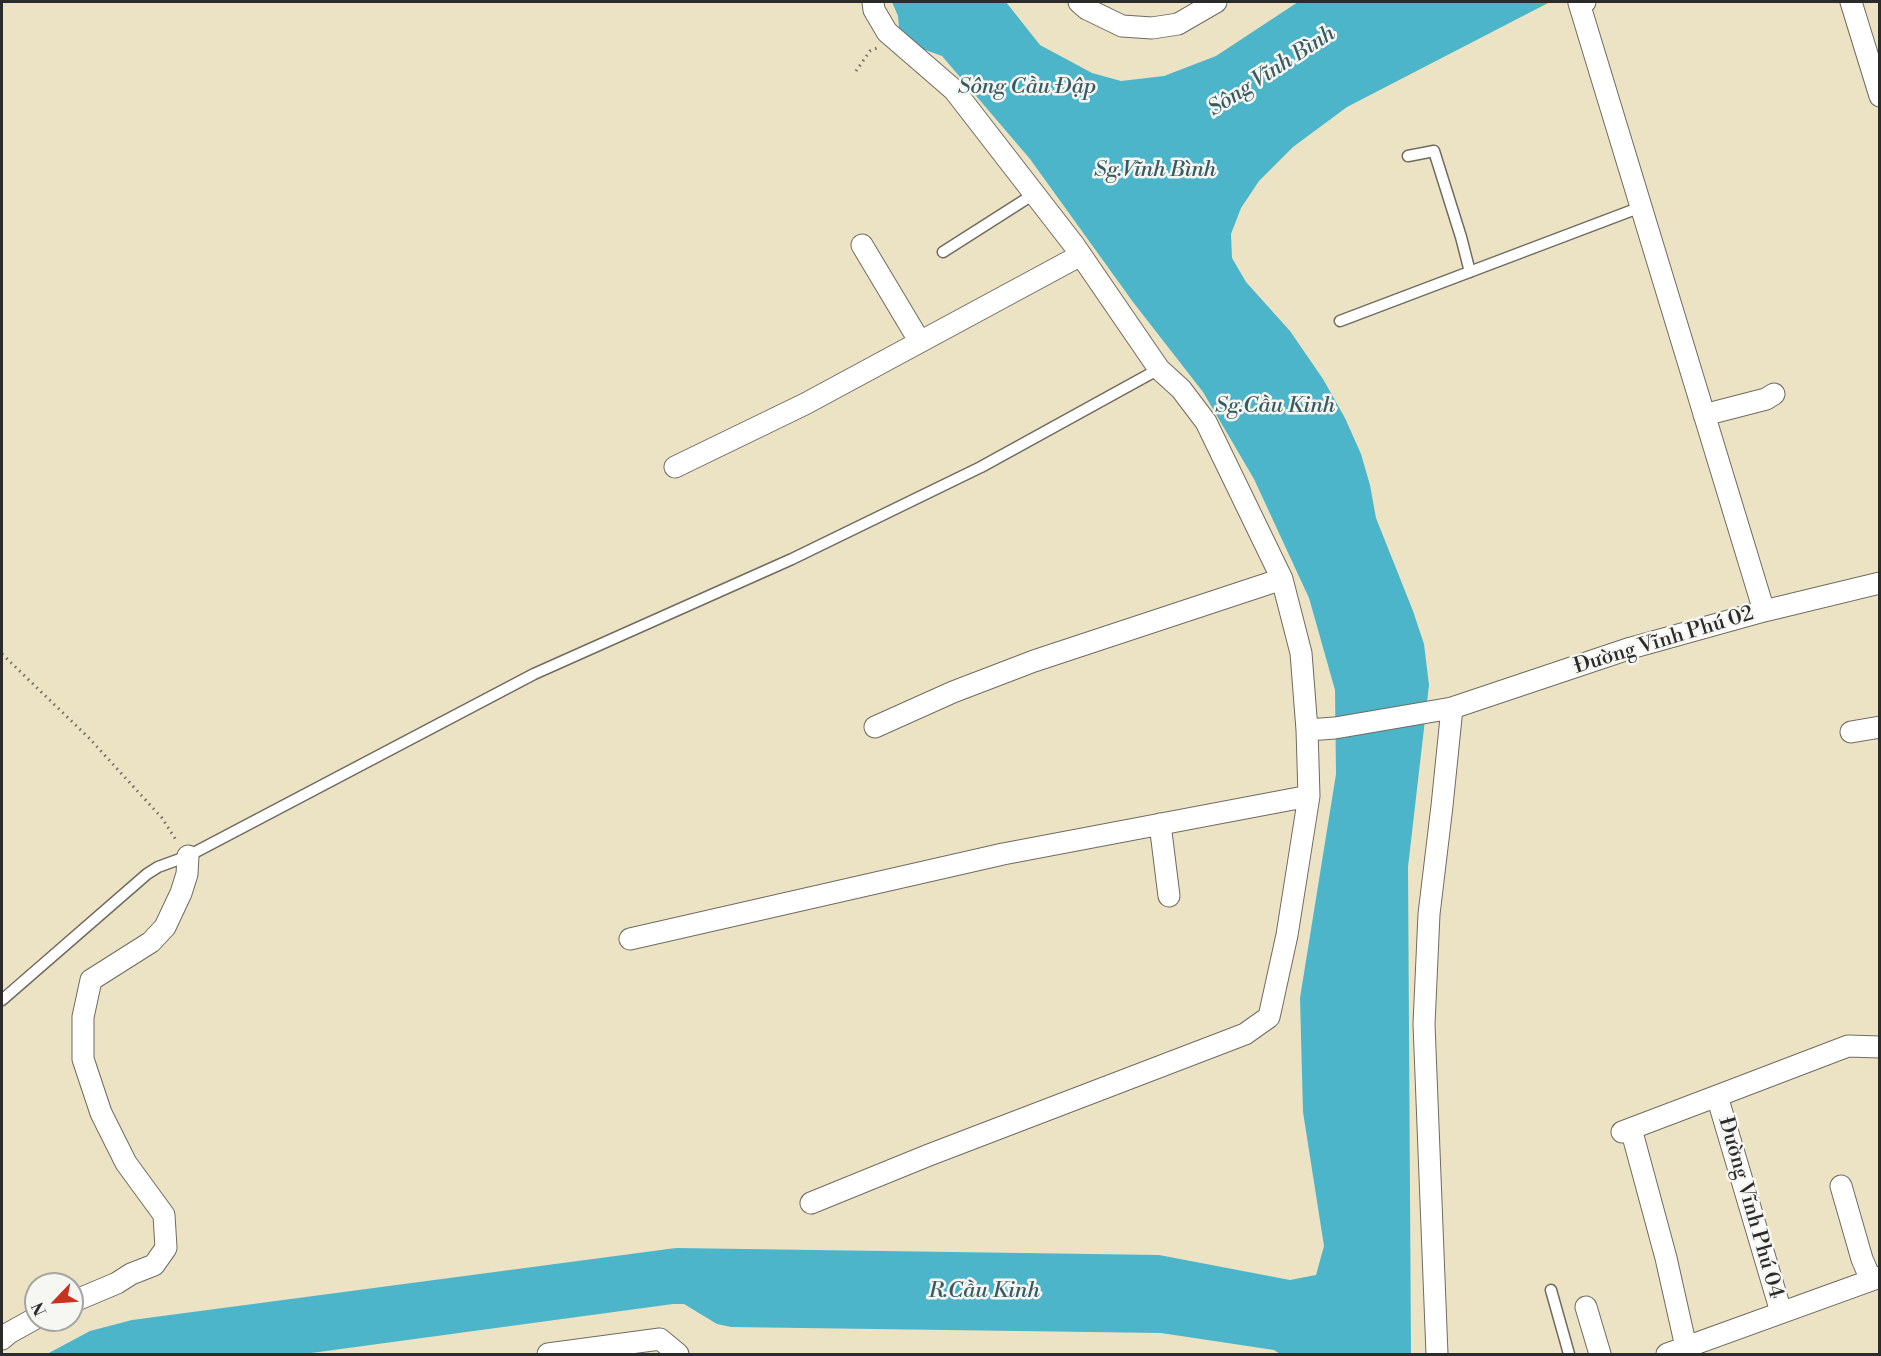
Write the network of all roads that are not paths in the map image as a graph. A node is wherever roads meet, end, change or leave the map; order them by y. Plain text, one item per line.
1 (873, 2) edge
2 (1079, 2) edge
3 (1216, 2) edge
4 (1585, 2) edge
5 (1851, 2) edge
6 (1880, 96) edge
7 (1408, 156) dead end
8 (1034, 194) junction
9 (1641, 207) junction
10 (862, 245) dead end
11 (943, 252) dead end
12 (1082, 255) junction
13 (1470, 272) junction
14 (1340, 321) dead end
15 (920, 342) junction
16 (1159, 369) junction
17 (1774, 394) dead end
18 (1704, 415) junction
19 (675, 467) dead end
20 (1282, 579) junction
21 (1880, 584) edge
22 (1764, 611) junction
23 (1445, 709) junction
24 (875, 727) dead end
25 (1880, 728) edge
26 (1307, 730) junction
27 (1851, 732) dead end
28 (1309, 796) junction
29 (1160, 824) junction
30 (188, 856) junction
31 (1169, 896) dead end
32 (630, 939) dead end
33 (2, 1000) edge
34 (1880, 1047) edge
35 (1717, 1096) junction
36 (1841, 1186) dead end
37 (811, 1203) dead end
38 (1875, 1278) edge
39 (1551, 1290) dead end
40 (84, 1297) edge
41 (1586, 1307) dead end
42 (1781, 1312) junction
43 (24, 1325) edge
44 (2, 1340) edge
45 (1676, 1351) edge
46 (548, 1354) edge
47 (678, 1354) edge
48 (1437, 1354) edge
49 (1569, 1354) edge
50 (1599, 1354) edge

1 - 8 street
2 - 3 street
4 - 9 street
5 - 6 street
7 - 13 lane
8 - 11 lane
8 - 12 street
9 - 13 lane
9 - 18 street
10 - 15 street
12 - 15 street
12 - 16 street
13 - 14 lane
15 - 19 street
16 - 20 street
16 - 30 lane
17 - 18 street
18 - 22 street
20 - 24 street
20 - 26 street
21 - 22 street, Đường Vĩnh Phú 02
22 - 23 street, Đường Vĩnh Phú 02
23 - 26 street, Đường Vĩnh Phú 02
23 - 48 street
25 - 27 street
26 - 28 street
28 - 29 street
28 - 37 street
29 - 31 street
29 - 32 street
30 - 33 lane
30 - 40 street
34 - 35 street, Đường Vĩnh Phú 04
35 - 42 street, Đường Vĩnh Phú 04
35 - 45 street
36 - 38 street
38 - 42 street
39 - 49 lane
41 - 50 street
42 - 45 street
43 - 44 street
46 - 47 street

